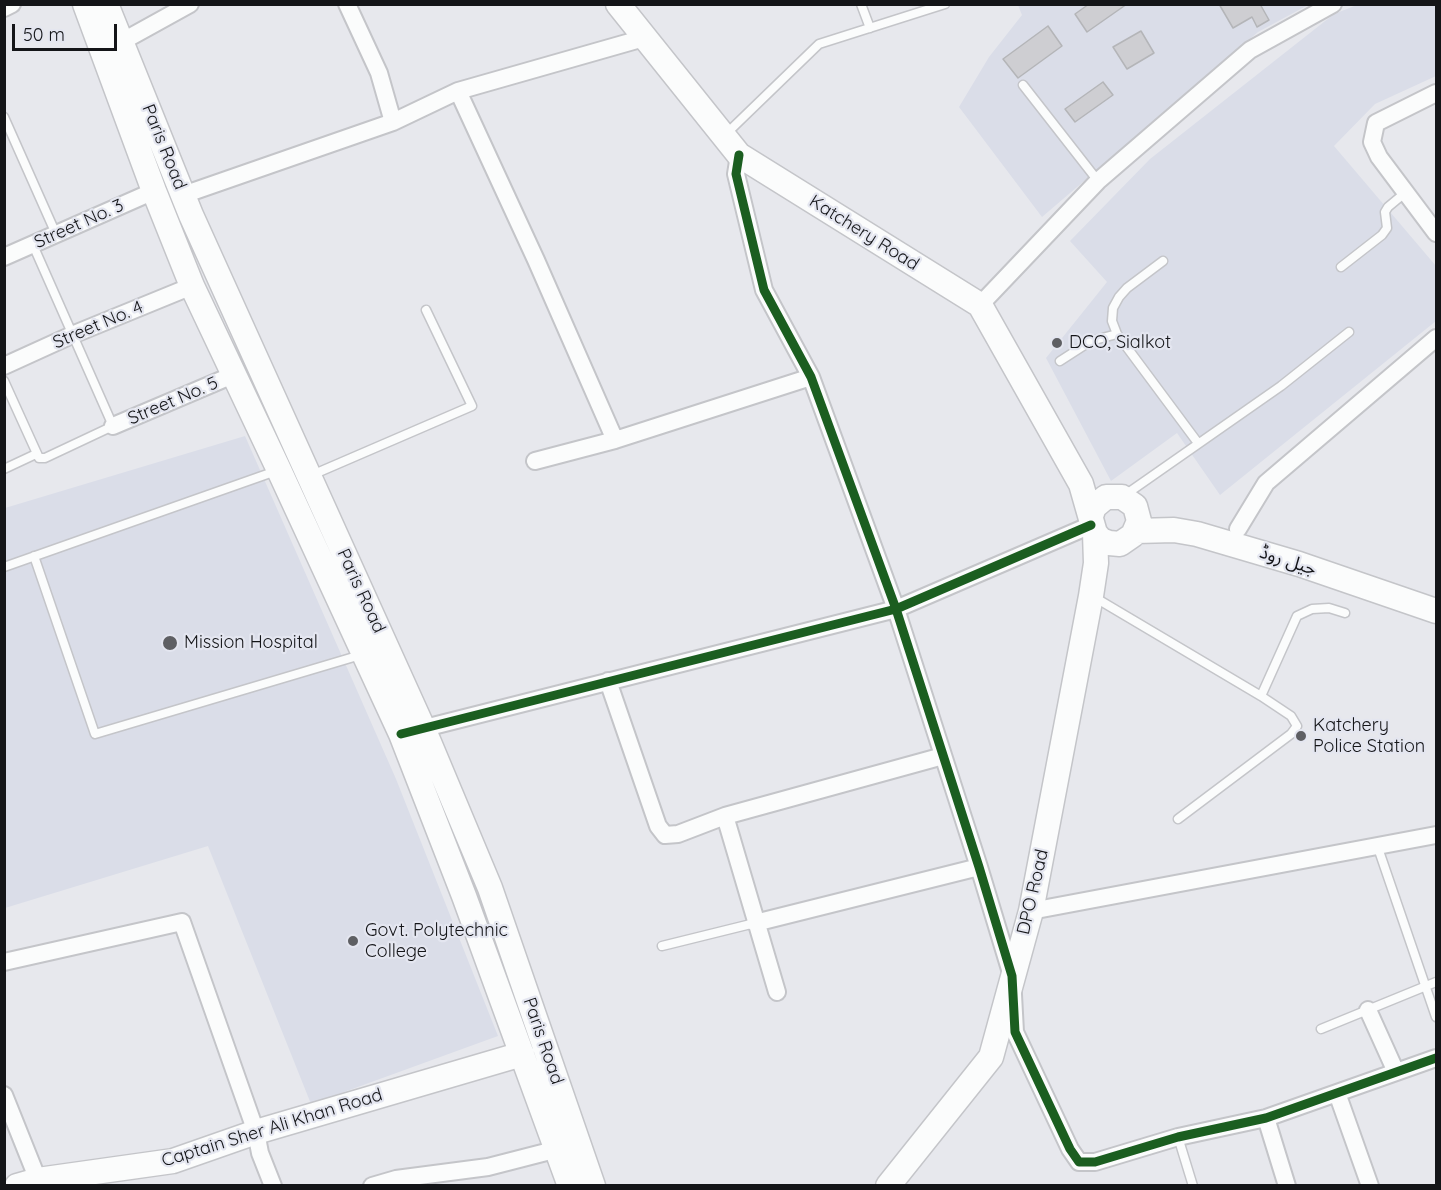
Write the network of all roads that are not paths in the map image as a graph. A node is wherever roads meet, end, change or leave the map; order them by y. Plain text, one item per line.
1 (12, 4) edge
2 (85, 4) edge
3 (106, 4) edge
4 (189, 4) edge
5 (347, 4) edge
6 (618, 4) edge
7 (861, 4) edge
8 (945, 4) edge
9 (1333, 4) edge
10 (4, 8) edge
11 (870, 28) junction
12 (644, 38) junction
13 (112, 47) junction
14 (1023, 85) dead end
15 (458, 91) junction
16 (1437, 93) edge
17 (4, 117) edge
18 (393, 122) junction
19 (724, 136) junction
20 (739, 155) junction
21 (1098, 181) junction
22 (154, 191) junction
23 (1406, 192) junction
24 (183, 195) junction
25 (1437, 233) edge
26 (56, 234) junction
27 (33, 244) junction
28 (4, 257) edge
29 (1163, 261) dead end
30 (1341, 267) dead end
31 (192, 286) junction
32 (980, 305) junction
33 (426, 310) dead end
34 (1349, 332) dead end
35 (1117, 334) junction
36 (72, 335) junction
37 (1437, 338) edge
38 (1060, 361) dead end
39 (4, 366) edge
40 (233, 375) junction
41 (811, 377) junction
42 (4, 381) edge
43 (113, 426) junction
44 (615, 440) junction
45 (1198, 443) junction
46 (36, 454) junction
47 (535, 461) dead end
48 (4, 469) edge
49 (279, 470) junction
50 (309, 477) junction
51 (1111, 520) junction
52 (1238, 529) junction
53 (34, 556) junction
54 (4, 567) edge
55 (1091, 596) junction
56 (1437, 596) edge
57 (896, 609) junction
58 (1437, 611) edge
59 (1345, 613) dead end
60 (364, 654) junction
61 (608, 681) junction
62 (1261, 696) junction
63 (412, 731) junction
64 (943, 756) junction
65 (725, 816) junction
66 (1178, 819) dead end
67 (1437, 835) edge
68 (1377, 845) junction
69 (980, 867) junction
70 (490, 888) junction
71 (464, 896) junction
72 (1031, 911) junction
73 (755, 923) junction
74 (662, 946) dead end
75 (4, 962) edge
76 (1012, 976) junction
77 (1437, 982) edge
78 (1425, 987) junction
79 (777, 992) dead end
80 (1368, 1010) junction
81 (1437, 1017) edge
82 (1321, 1029) dead end
83 (522, 1054) junction
84 (1437, 1058) edge
85 (1396, 1072) junction
86 (1337, 1093) junction
87 (4, 1095) edge
88 (1266, 1118) junction
89 (256, 1132) junction
90 (1178, 1137) junction
91 (558, 1149) junction
92 (28, 1183) edge
93 (273, 1185) edge
94 (372, 1185) edge
95 (570, 1185) edge
96 (593, 1185) edge
97 (888, 1185) edge
98 (1193, 1185) edge
99 (1287, 1185) edge
100 (1370, 1185) edge

1 - 10 street
2 - 13 main road, Paris Road
3 - 13 main road, Paris Road
4 - 13 street
5 - 18 street
6 - 12 main road, Katchery Road
7 - 11 lane
8 - 11 lane
9 - 21 street
11 - 19 lane
12 - 15 street
12 - 19 main road, Katchery Road
13 - 22 main road, Paris Road
13 - 24 main road, Paris Road
14 - 21 lane
15 - 18 street
15 - 44 street
16 - 23 street
17 - 26 lane
18 - 24 street
19 - 20 main road, Katchery Road
20 - 32 main road, Katchery Road
20 - 41 street
21 - 32 street
22 - 26 street, Street No. 3
22 - 31 main road, Paris Road
23 - 25 street
23 - 30 lane
24 - 50 main road, Paris Road
26 - 27 street, Street No. 3
27 - 28 street, Street No. 3
27 - 36 lane
29 - 35 lane
31 - 36 street, Street No. 4
31 - 40 main road, Paris Road
32 - 51 main road, Katchery Road
33 - 50 lane
34 - 45 lane
35 - 38 lane
35 - 45 lane
36 - 39 street, Street No. 4
36 - 43 lane
37 - 52 street
40 - 43 street, Street No. 5
40 - 49 main road, Paris Road
41 - 44 street
41 - 57 street
42 - 46 lane
43 - 46 lane
44 - 47 street
45 - 51 lane
46 - 48 lane
49 - 53 lane
49 - 60 main road, Paris Road
50 - 63 main road, Paris Road
51 - 52 main road
51 - 55 main road, DPO Road
51 - 57 street
51 - 58 main road, جیل روڈ
52 - 56 main road
53 - 54 lane
53 - 60 lane
55 - 62 lane
55 - 72 main road, DPO Road
57 - 61 street
57 - 64 street
59 - 62 lane
60 - 63 main road, Paris Road
61 - 63 street
61 - 65 street
62 - 66 lane
63 - 70 main road, Paris Road
63 - 71 main road, Paris Road
64 - 65 street
64 - 69 street
65 - 73 street
67 - 68 street
68 - 72 street
68 - 78 lane
69 - 73 street
69 - 76 street
70 - 71 main road
70 - 96 main road, Paris Road
71 - 83 main road, Paris Road
72 - 76 main road, DPO Road
73 - 74 lane
73 - 79 street
75 - 89 street
76 - 90 street
76 - 97 main road, DPO Road
77 - 78 lane
78 - 80 lane
78 - 81 lane
80 - 82 lane
80 - 85 street
83 - 89 main road, Captain Sher Ali Khan Road
83 - 91 main road, Paris Road
84 - 85 street
85 - 86 street
86 - 88 street
86 - 100 street
87 - 92 street
88 - 90 street
88 - 99 street
89 - 92 main road, Captain Sher Ali Khan Road
89 - 93 street
90 - 98 lane
91 - 94 street
91 - 95 main road, Paris Road

